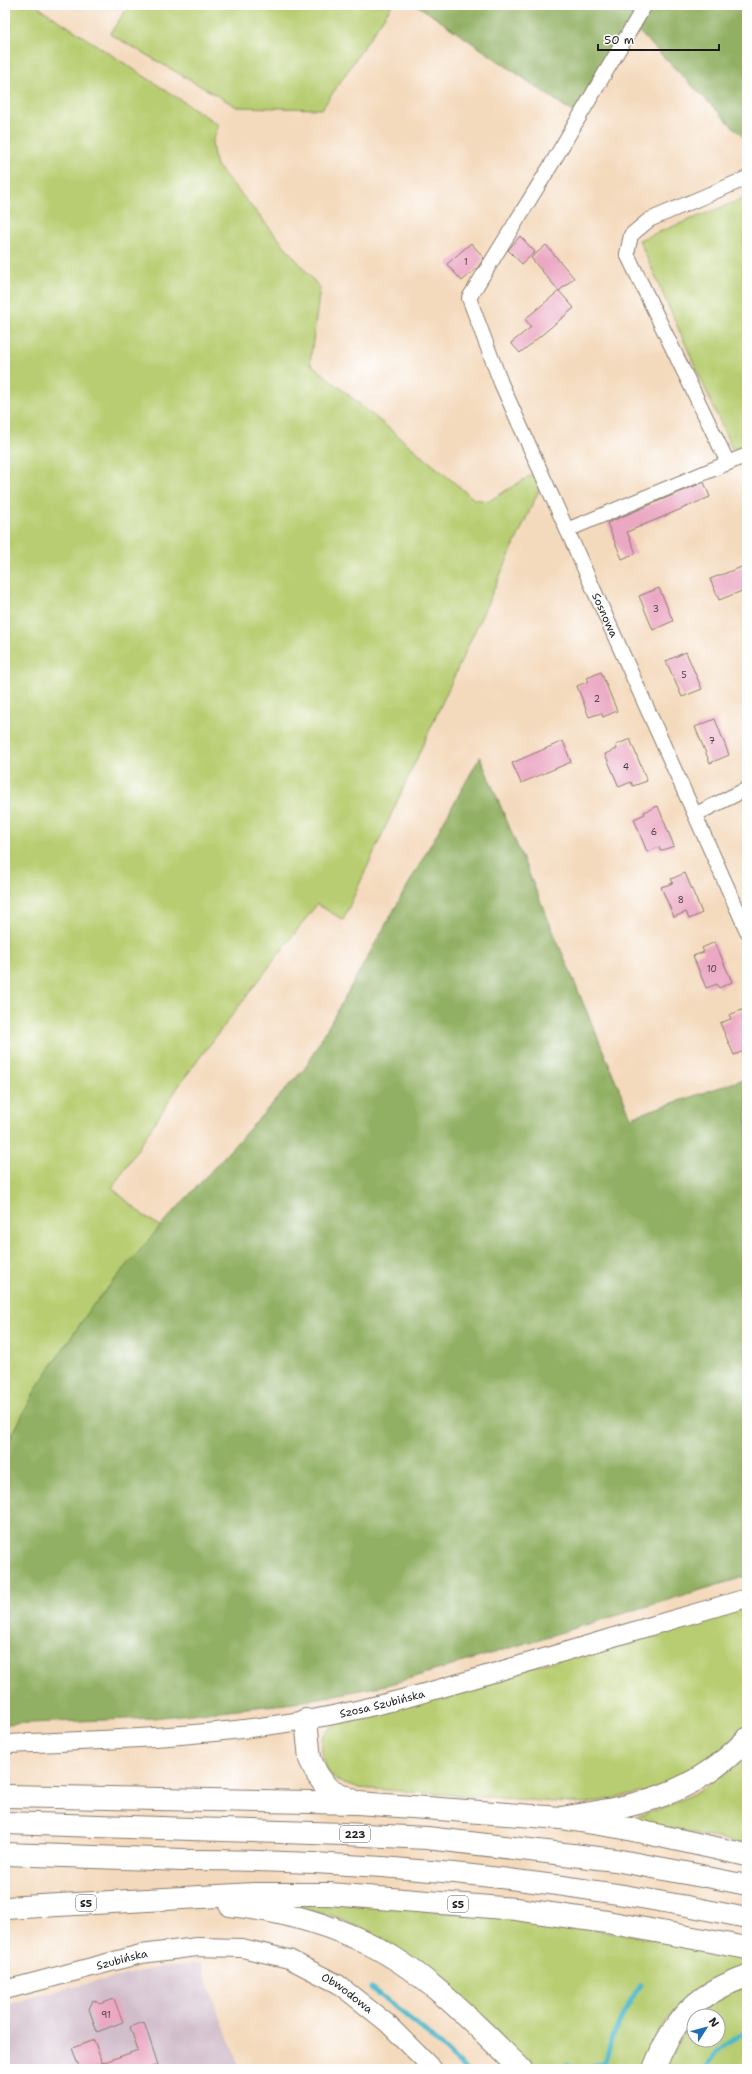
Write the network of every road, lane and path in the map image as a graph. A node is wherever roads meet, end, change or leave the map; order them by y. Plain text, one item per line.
1 (645, 5) edge
2 (747, 178) edge
3 (747, 455) edge
4 (728, 463) junction
5 (567, 530) junction
6 (747, 789) edge
7 (696, 814) junction
8 (747, 931) edge
9 (747, 1598) edge
10 (306, 1720) junction
11 (747, 1739) edge
12 (5, 1744) edge
13 (5, 1796) edge
14 (358, 1803) junction
15 (561, 1818) junction
16 (5, 1823) edge
17 (5, 1854) edge
18 (747, 1855) edge
19 (183, 1860) joint
20 (702, 1876) joint
21 (747, 1885) edge
22 (167, 1898) junction
23 (5, 1908) edge
24 (747, 1918) edge
25 (242, 1948) joint
26 (747, 1948) edge
27 (747, 1976) edge
28 (5, 1990) edge
29 (433, 2069) edge
30 (520, 2069) edge
31 (654, 2069) edge

1 - 5 street, Sosnowa
2 - 4 street
3 - 4 street
4 - 5 street
5 - 7 street, Sosnowa
6 - 7 street
7 - 8 street, Sosnowa
9 - 10 street, Szosa Szubińska
10 - 12 street, Szosa Szubińska
10 - 14 highway
11 - 15 highway
13 - 14 highway
14 - 15 highway
15 - 18 highway
16 - 20 highway, 223
17 - 19 highway
19 - 24 main road
20 - 21 main road, 223
22 - 23 highway, S5
22 - 26 highway, S5
22 - 30 highway
25 - 28 street, Szubińska
25 - 29 street, Obwodowa
27 - 31 highway

